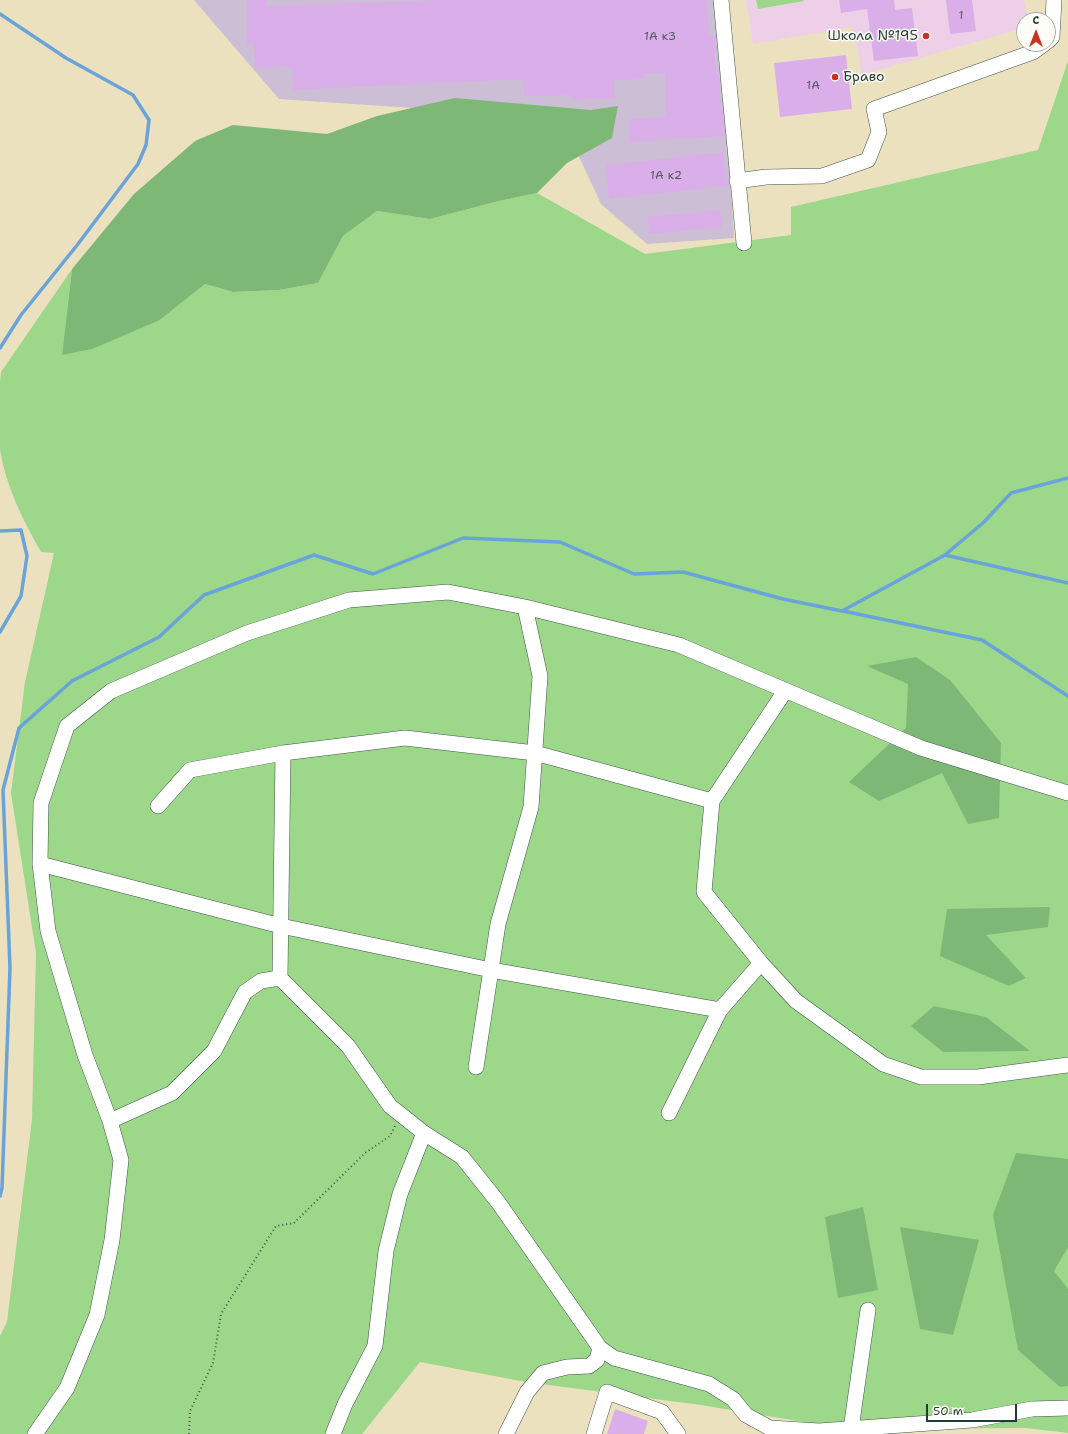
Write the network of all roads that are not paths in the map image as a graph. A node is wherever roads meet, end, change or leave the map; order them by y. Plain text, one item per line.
1 (721, 0) edge
2 (1054, 0) edge
3 (1053, 12) edge
4 (1033, 52) edge
5 (737, 181) junction
6 (744, 243) dead end
7 (524, 607) junction
8 (785, 691) junction
9 (282, 753) junction
10 (535, 753) junction
11 (1068, 793) edge
12 (712, 801) junction
13 (158, 806) dead end
14 (40, 864) junction
15 (281, 926) junction
16 (761, 963) junction
17 (491, 970) junction
18 (280, 978) junction
19 (720, 1010) junction
20 (1068, 1065) edge
21 (476, 1067) dead end
22 (669, 1113) dead end
23 (110, 1121) junction
24 (424, 1133) junction
25 (868, 1310) dead end
26 (600, 1348) junction
27 (1068, 1408) edge
28 (851, 1429) junction
29 (35, 1434) edge
30 (333, 1434) edge
31 (506, 1434) edge
32 (594, 1434) edge
33 (678, 1434) edge

1 - 5 lane
2 - 3 lane
4 - 5 lane
5 - 6 lane
7 - 8 lane
7 - 10 lane
7 - 14 lane
8 - 11 lane
8 - 12 lane
9 - 10 lane
9 - 13 lane
9 - 15 lane
10 - 12 lane
10 - 17 lane
12 - 16 lane
14 - 15 lane
14 - 23 lane
15 - 17 lane
15 - 18 lane
16 - 19 lane
16 - 20 lane
17 - 19 lane
17 - 21 lane
18 - 23 lane
18 - 24 lane
19 - 22 lane
23 - 29 lane
24 - 26 lane
24 - 30 lane
25 - 28 lane
26 - 28 lane
26 - 31 lane
27 - 28 lane
32 - 33 lane

